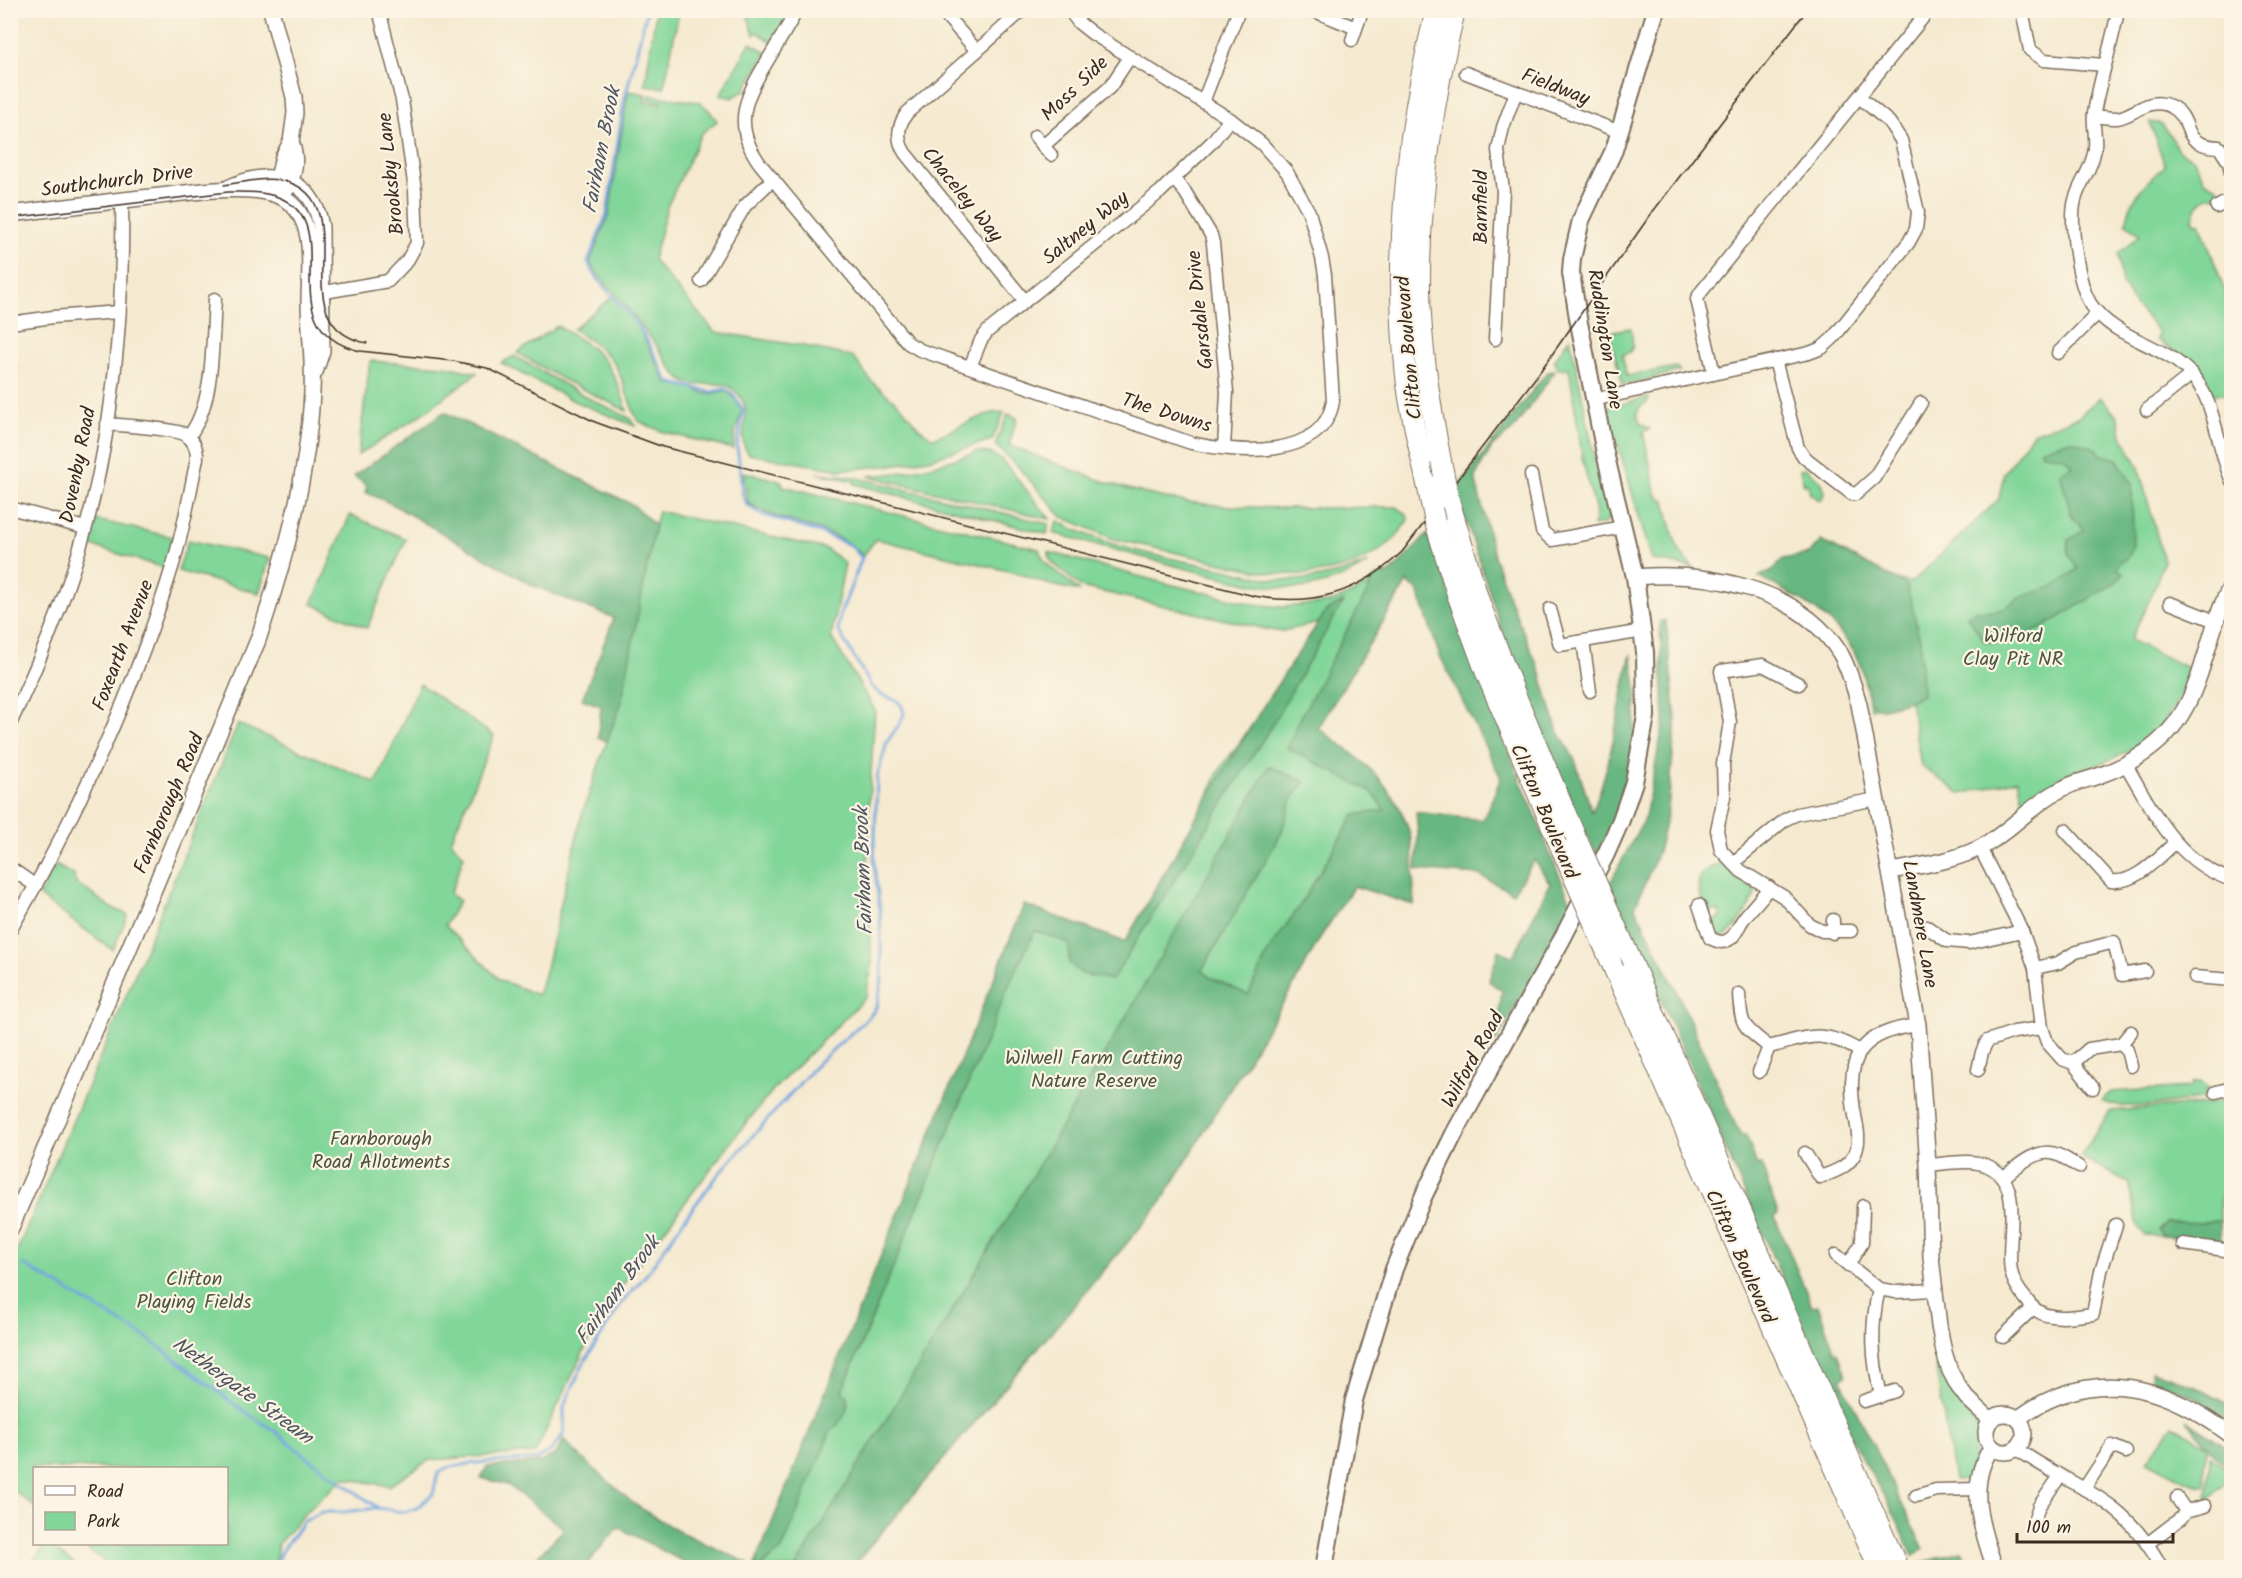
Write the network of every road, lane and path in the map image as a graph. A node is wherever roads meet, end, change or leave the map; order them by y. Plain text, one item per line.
1 (272, 10) edge
2 (379, 10) edge
3 (797, 10) edge
4 (1023, 10) edge
5 (1069, 10) edge
6 (1239, 10) edge
7 (1312, 10) edge
8 (1436, 10) edge
9 (1455, 10) edge
10 (1656, 10) edge
11 (1929, 10) edge
12 (2022, 10) edge
13 (2118, 10) edge
14 (941, 14) edge
15 (1352, 40) dead end
16 (977, 51) junction
17 (1130, 57) junction
18 (2104, 64) junction
19 (1466, 73) dead end
20 (1516, 92) junction
21 (1859, 97) junction
22 (1203, 102) junction
23 (2094, 116) junction
24 (1230, 119) junction
25 (1620, 132) junction
26 (1043, 146) dead end
27 (2232, 178) edge
28 (773, 179) junction
29 (1174, 179) junction
30 (284, 180) junction
31 (228, 188) junction
32 (280, 196) junction
33 (122, 200) junction
34 (2232, 200) edge
35 (2217, 207) dead end
36 (10, 214) edge
37 (708, 269) junction
38 (720, 276) dead end
39 (701, 280) dead end
40 (315, 294) junction
41 (215, 298) dead end
42 (1025, 301) junction
43 (119, 312) junction
44 (2097, 313) junction
45 (10, 323) edge
46 (1495, 339) dead end
47 (2058, 353) dead end
48 (1775, 360) junction
49 (10, 361) edge
50 (970, 367) junction
51 (10, 368) edge
52 (1714, 374) junction
53 (2192, 374) junction
54 (1593, 400) junction
55 (1921, 403) dead end
56 (2147, 410) dead end
57 (107, 424) junction
58 (189, 437) junction
59 (1224, 448) junction
60 (1531, 475) dead end
61 (2232, 481) edge
62 (10, 508) edge
63 (1623, 527) junction
64 (85, 528) junction
65 (1635, 576) junction
66 (2232, 584) edge
67 (2170, 603) dead end
68 (1550, 609) dead end
69 (2215, 621) junction
70 (1643, 631) junction
71 (1583, 641) junction
72 (1799, 684) dead end
73 (1586, 685) dead end
74 (10, 724) edge
75 (2126, 765) junction
76 (1877, 799) junction
77 (2065, 830) dead end
78 (2175, 843) junction
79 (1980, 848) junction
80 (1733, 863) junction
81 (10, 868) edge
82 (1891, 871) junction
83 (2232, 880) edge
84 (36, 886) junction
85 (1769, 887) junction
86 (1699, 905) dead end
87 (1927, 927) dead end
88 (10, 931) edge
89 (1851, 931) dead end
90 (2022, 932) junction
91 (2035, 968) junction
92 (2145, 970) dead end
93 (2232, 980) edge
94 (2203, 981) dead end
95 (1739, 994) dead end
96 (1917, 1026) junction
97 (2042, 1028) junction
98 (2131, 1032) dead end
99 (2121, 1044) junction
100 (1768, 1047) junction
101 (1860, 1051) junction
102 (2073, 1063) junction
103 (2131, 1066) dead end
104 (1978, 1070) dead end
105 (1759, 1072) dead end
106 (2093, 1088) dead end
107 (2232, 1088) edge
108 (2216, 1092) dead end
109 (1806, 1153) dead end
110 (1928, 1165) junction
111 (2079, 1167) dead end
112 (1820, 1177) junction
113 (2003, 1178) junction
114 (1823, 1190) dead end
115 (16, 1203) edge
116 (1863, 1206) dead end
117 (2116, 1225) dead end
118 (10, 1230) edge
119 (2183, 1244) dead end
120 (2232, 1251) edge
121 (1836, 1255) dead end
122 (1848, 1264) junction
123 (1879, 1289) junction
124 (1934, 1290) junction
125 (2033, 1308) junction
126 (2003, 1337) dead end
127 (1895, 1391) dead end
128 (1881, 1396) junction
129 (1864, 1401) dead end
130 (2018, 1419) junction
131 (1991, 1420) junction
132 (2227, 1432) edge
133 (1992, 1447) junction
134 (2016, 1448) junction
135 (2126, 1452) dead end
136 (2060, 1476) junction
137 (1977, 1489) junction
138 (2084, 1489) junction
139 (1916, 1496) dead end
140 (2177, 1498) dead end
141 (2205, 1506) dead end
142 (2187, 1511) junction
143 (2033, 1524) dead end
144 (2147, 1544) junction
145 (1324, 1568) edge
146 (1879, 1568) edge
147 (1898, 1568) edge
148 (1995, 1568) edge
149 (2162, 1568) edge

1 - 30 street
2 - 40 street, Brooksby Lane
3 - 28 street, The Downs
4 - 16 street, Chaceley Way
5 - 17 street, The Downs
6 - 22 street
7 - 15 street
8 - 146 highway, Clifton Boulevard, bridge
9 - 147 highway, Clifton Boulevard, bridge
10 - 25 main road, Ruddington Lane
11 - 21 street
12 - 18 street
13 - 18 street
14 - 16 street
16 - 42 street, Chaceley Way
17 - 22 street, The Downs
17 - 26 street, Moss Side
18 - 23 street
19 - 20 street, Fieldway
20 - 25 street, Fieldway
20 - 46 street, Barnfield
21 - 48 street
21 - 52 street
22 - 24 street, The Downs
23 - 27 street
23 - 44 street
24 - 29 street, Saltney Way
24 - 59 street, The Downs
25 - 54 main road, Ruddington Lane
28 - 37 street
28 - 50 street, The Downs
29 - 42 street, Saltney Way
29 - 59 street, Garsdale Drive
30 - 31 street, Southchurch Drive
30 - 32 street
30 - 40 street, Farnborough Road
31 - 32 street, Southchurch Drive
31 - 33 street, Southchurch Drive
32 - 40 street, Farnborough Road
33 - 36 street, Southchurch Drive
33 - 43 street, Dovenby Road
34 - 35 street
37 - 38 street
37 - 39 street
40 - 115 street, Farnborough Road
41 - 58 street
42 - 50 street, Saltney Way
43 - 45 street
43 - 57 street, Dovenby Road
44 - 47 street
44 - 53 street
48 - 52 street
48 - 55 street
49 - 51 street
50 - 59 street, The Downs
52 - 54 street
53 - 56 street
53 - 61 street
54 - 63 main road, Ruddington Lane
57 - 58 street
57 - 64 street, Dovenby Road
58 - 84 street, Foxearth Avenue
60 - 63 street
62 - 64 street
63 - 65 main road, Ruddington Lane
64 - 74 street, Dovenby Road
65 - 70 main road, Wilford Road
65 - 76 street, Landmere Lane
66 - 69 street
67 - 69 street
68 - 71 street
69 - 75 street
70 - 71 street
70 - 145 main road, Wilford Road
71 - 73 street
72 - 80 street
75 - 78 street
75 - 79 street
76 - 80 street
76 - 82 street, Landmere Lane
77 - 78 street
78 - 83 street
79 - 82 street
79 - 90 street
80 - 85 street
81 - 84 street
82 - 96 street, Landmere Lane
84 - 88 street, Foxearth Avenue
85 - 86 street
85 - 89 street
87 - 90 street
90 - 91 street
91 - 92 street
91 - 97 street
93 - 94 street
95 - 100 street
96 - 101 street
96 - 110 street, Landmere Lane
97 - 102 street
97 - 104 street
98 - 99 street
99 - 102 street
99 - 103 street
100 - 101 street
100 - 105 street
101 - 112 street
102 - 106 street
107 - 108 street
109 - 112 street
110 - 113 street
110 - 124 street, Landmere Lane
111 - 113 street
112 - 114 street
113 - 125 street
115 - 118 street, Farnborough Road
116 - 122 street
117 - 125 street
119 - 120 street
121 - 122 street
122 - 123 street
123 - 124 street
123 - 128 street
124 - 131 street, Landmere Lane
125 - 126 street
127 - 128 street
128 - 129 street
130 - 131 street
130 - 132 street
130 - 134 street
131 - 133 street
133 - 134 street
133 - 137 street
134 - 136 street
135 - 138 street
136 - 138 street
136 - 143 street
137 - 139 street
137 - 148 street
138 - 144 street
140 - 142 street
141 - 142 street
142 - 144 street
144 - 149 street

